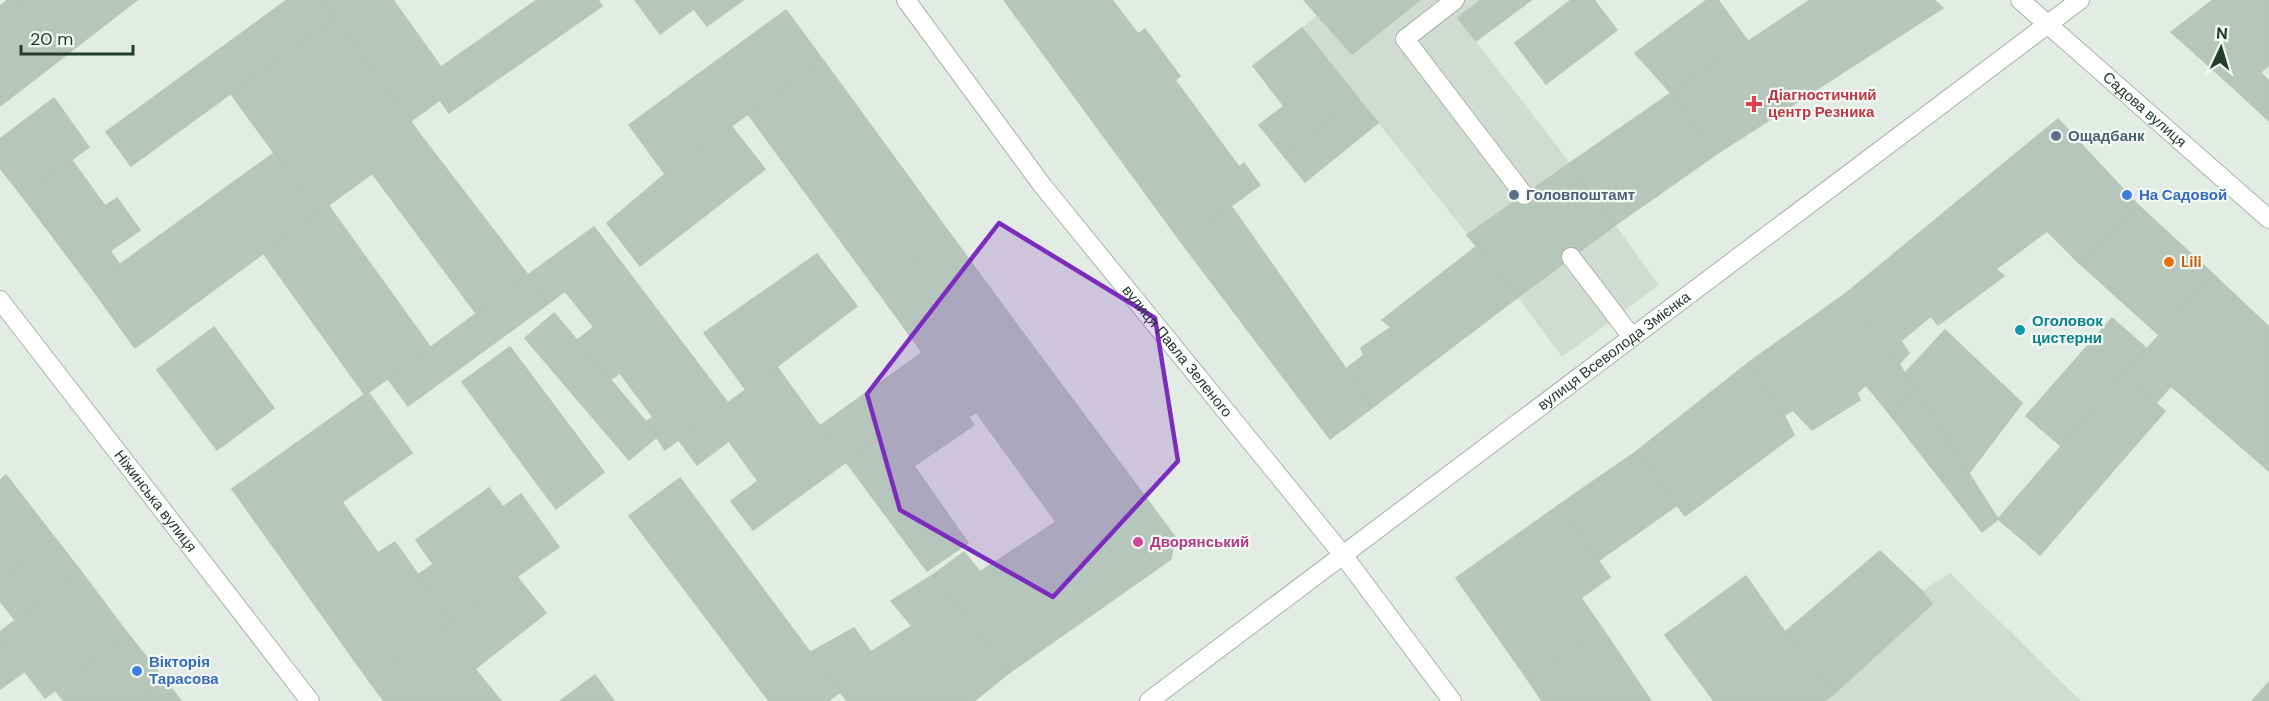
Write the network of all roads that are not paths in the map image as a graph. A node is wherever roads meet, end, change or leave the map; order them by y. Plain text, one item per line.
1 (906, 0) edge
2 (1455, 0) edge
3 (2020, 0) edge
4 (2080, 0) edge
5 (2047, 24) junction
6 (1524, 195) dead end
7 (2269, 219) edge
8 (1571, 257) dead end
9 (0, 300) edge
10 (1632, 337) junction
11 (1343, 555) junction
12 (310, 701) edge
13 (1149, 701) edge
14 (1452, 701) edge

1 - 11 street, вулиця Павла Зеленого
2 - 6 street
3 - 5 street, Садова вулиця
4 - 5 street, вулиця Всеволода Змієнка
5 - 7 street, Садова вулиця
5 - 10 street, вулиця Всеволода Змієнка
8 - 10 street
9 - 12 street, Ніжинська вулиця
10 - 11 street, вулиця Всеволода Змієнка
11 - 13 street, вулиця Всеволода Змієнка
11 - 14 street, вулиця Павла Зеленого

